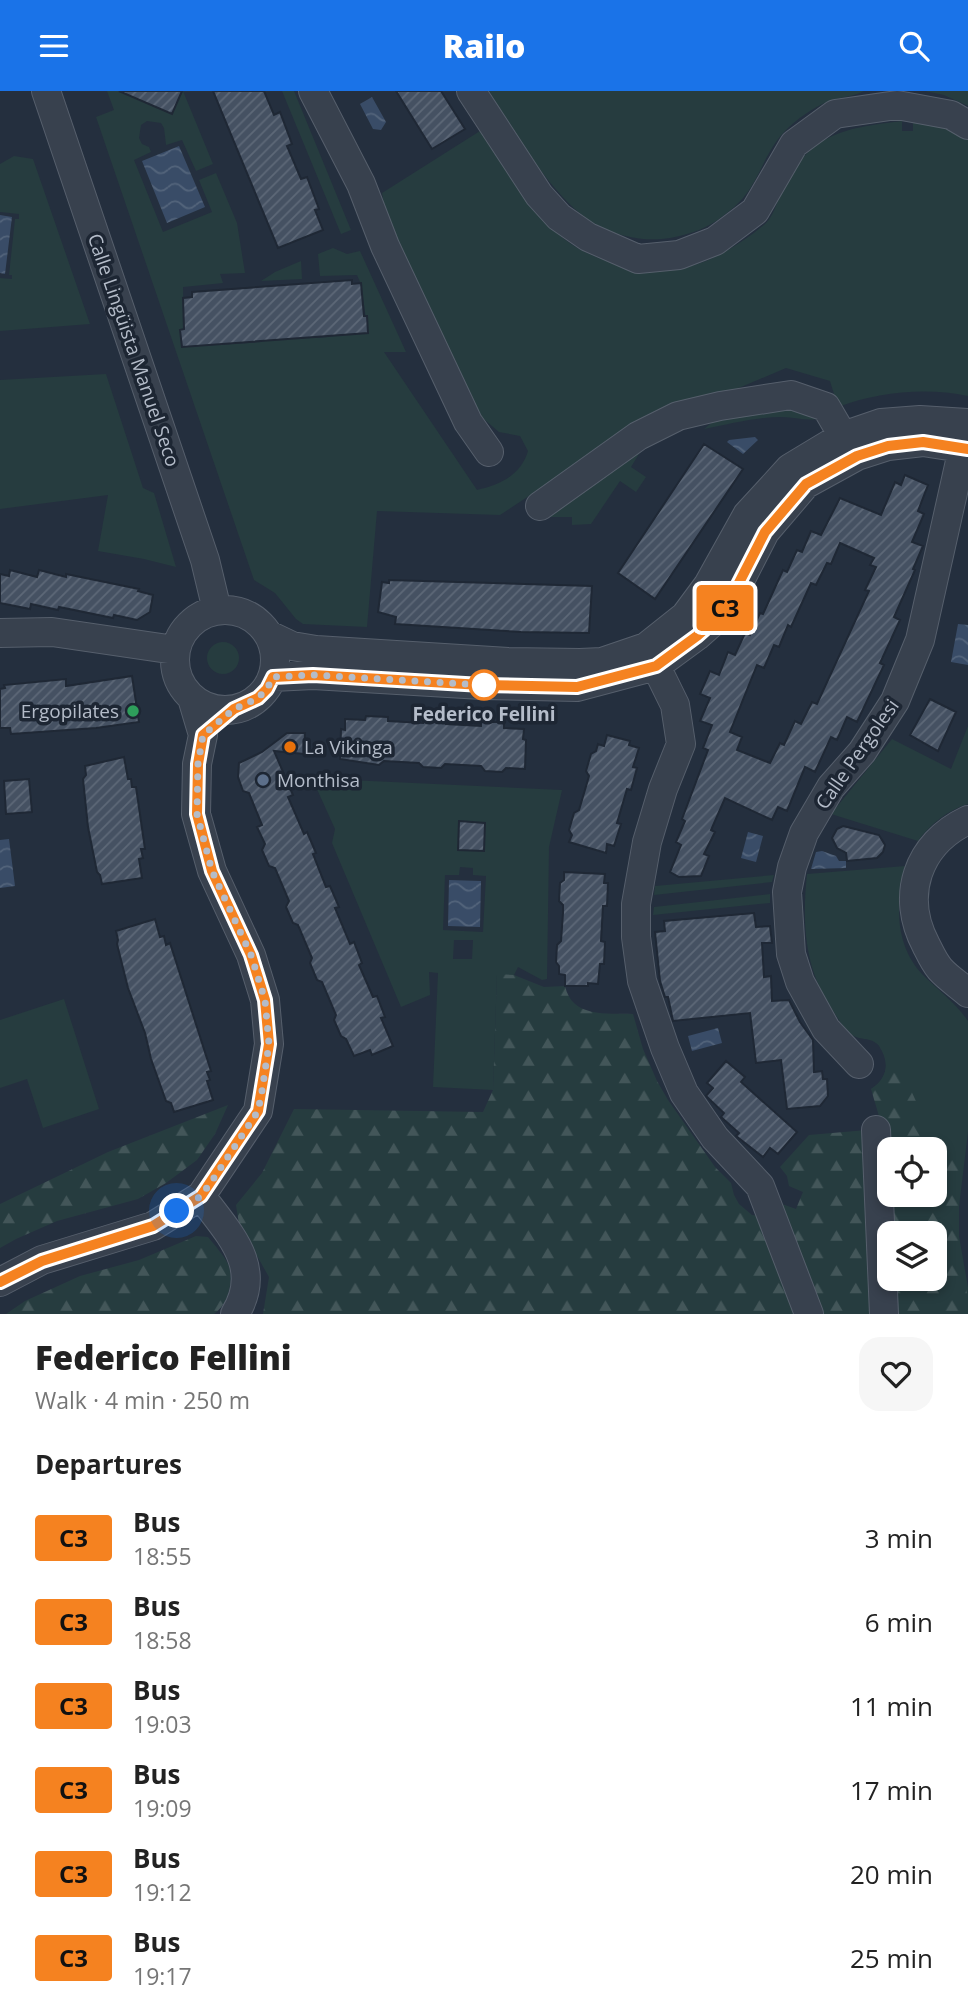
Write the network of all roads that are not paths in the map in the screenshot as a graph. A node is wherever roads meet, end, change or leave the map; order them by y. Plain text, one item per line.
1 (46, 91) edge
2 (313, 91) edge
3 (471, 91) edge
4 (876, 99) edge
5 (968, 125) edge
6 (843, 436) junction
7 (967, 437) edge
8 (489, 452) dead end
9 (540, 506) dead end
10 (217, 610) junction
11 (0, 633) edge
12 (271, 636) junction
13 (176, 650) junction
14 (651, 657) junction
15 (273, 677) junction
16 (192, 698) junction
17 (234, 709) junction
18 (203, 735) junction
19 (968, 820) edge
20 (968, 993) edge
21 (859, 1064) dead end
22 (876, 1130) dead end
23 (201, 1196) junction
24 (0, 1282) edge
25 (235, 1314) edge
26 (809, 1314) edge
27 (884, 1314) edge

1 - 10 street, Calle Lingüista Manuel Seco
2 - 8 street
3 - 4 street
4 - 5 street
6 - 7 street
6 - 9 street
6 - 14 street
7 - 14 street
7 - 21 street, Calle Pergolesi
10 - 12 street
10 - 13 street
11 - 13 street
12 - 14 street
12 - 15 street
13 - 16 street
14 - 15 street
14 - 26 street
15 - 17 street
16 - 17 street
16 - 18 street
17 - 18 street
18 - 23 street
19 - 20 street
22 - 27 street
23 - 24 street
23 - 25 street

